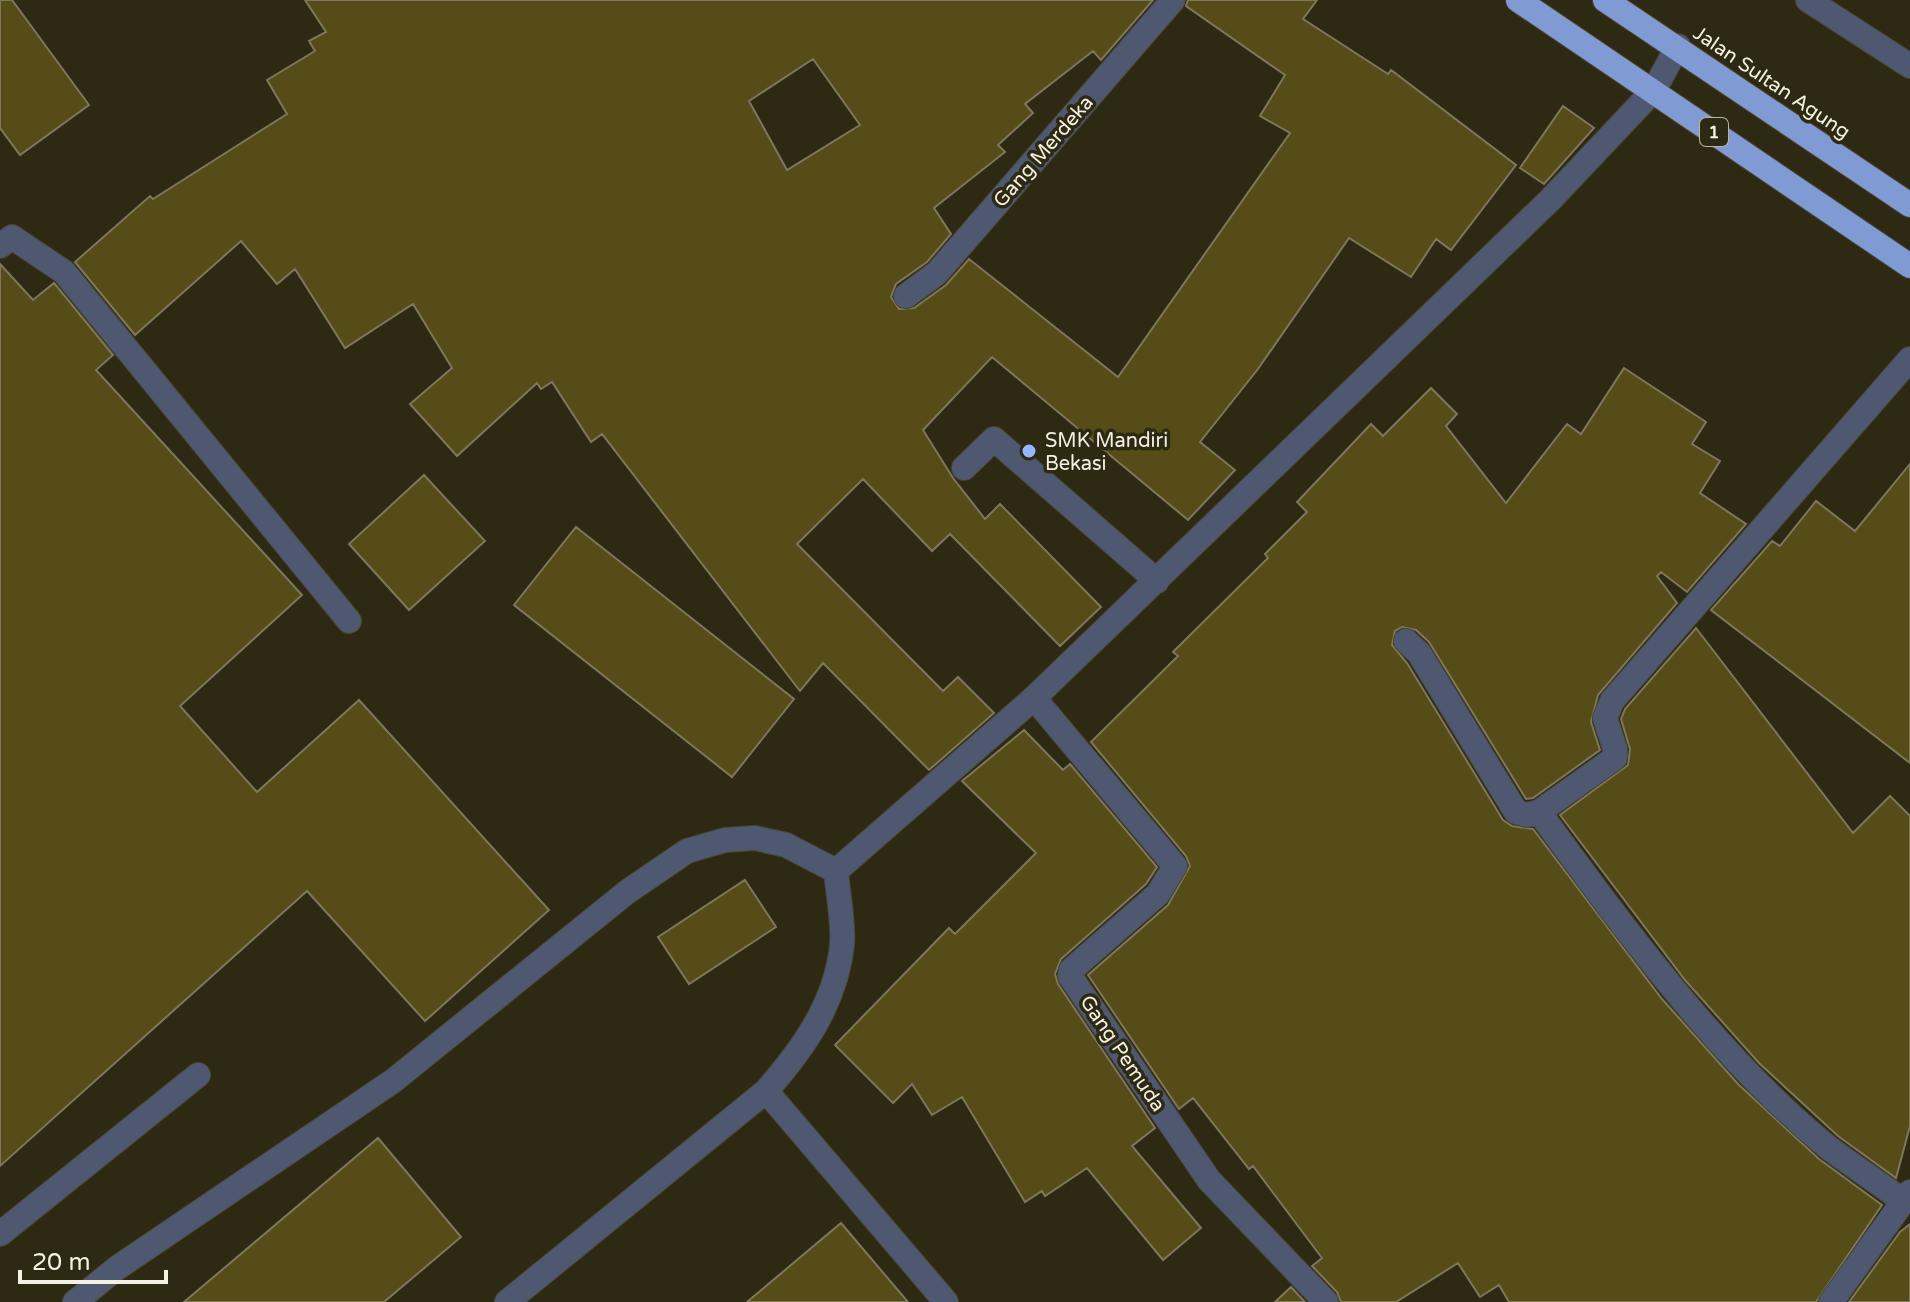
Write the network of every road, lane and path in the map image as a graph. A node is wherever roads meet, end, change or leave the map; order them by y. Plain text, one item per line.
1 (1173, 0) edge
2 (1518, 0) edge
3 (1605, 0) edge
4 (1808, 0) edge
5 (1678, 46) junction
6 (1910, 66) edge
7 (1654, 90) junction
8 (1910, 205) edge
9 (4, 235) edge
10 (1910, 266) edge
11 (906, 296) dead end
12 (1910, 359) edge
13 (964, 468) dead end
14 (1157, 581) junction
15 (349, 621) dead end
16 (1406, 641) dead end
17 (1034, 698) junction
18 (1539, 812) junction
19 (836, 871) junction
20 (198, 1075) dead end
21 (766, 1091) junction
22 (1907, 1197) edge
23 (0, 1234) edge
24 (75, 1302) edge
25 (507, 1302) edge
26 (946, 1302) edge
27 (1326, 1302) edge
28 (1831, 1302) edge

1 - 11 street, Gang Merdeka
2 - 7 highway, 1
3 - 5 highway, Jalan Sultan Agung
4 - 6 street
5 - 7 street
5 - 8 highway, Jalan Sultan Agung
7 - 10 highway, 1
7 - 14 street
9 - 15 street
12 - 18 street
13 - 14 street
14 - 17 street
16 - 18 street
17 - 19 street
17 - 27 street, Gang Pemuda
18 - 22 street
19 - 21 street
19 - 24 street
20 - 23 street
21 - 25 street
21 - 26 street
22 - 28 street

